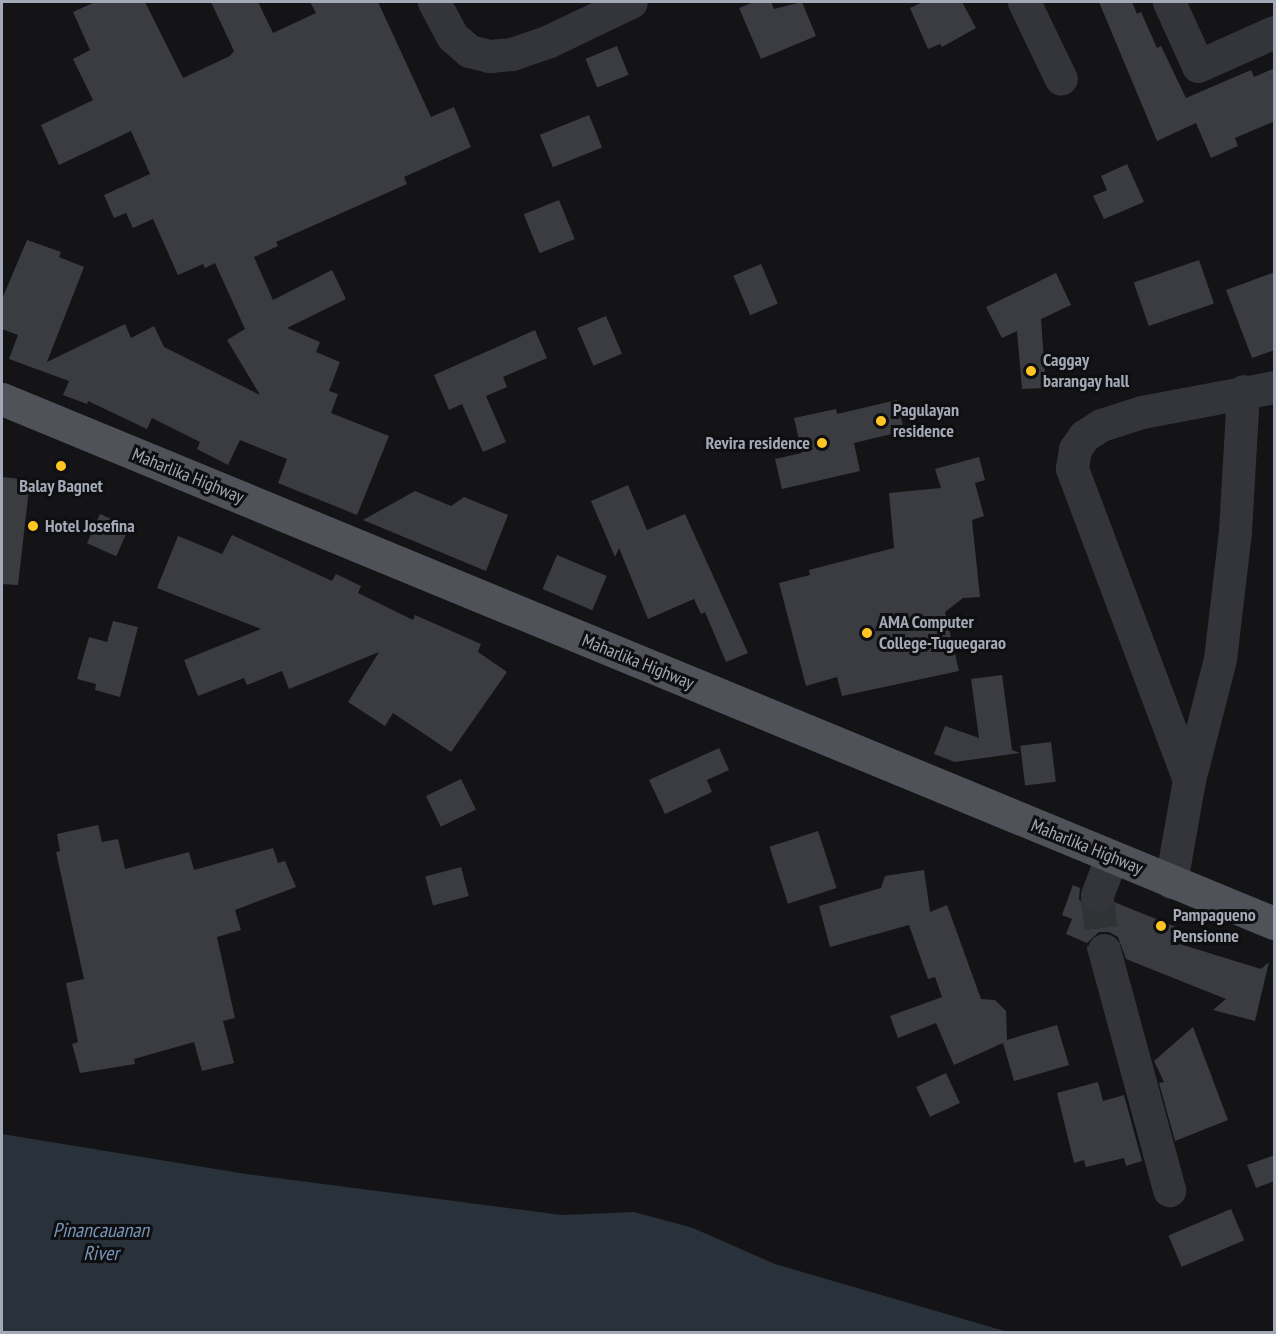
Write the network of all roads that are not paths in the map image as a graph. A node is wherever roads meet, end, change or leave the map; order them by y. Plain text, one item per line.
1 (631, 2) edge
2 (1024, 2) edge
3 (1169, 2) edge
4 (444, 5) edge
5 (1275, 32) edge
6 (1061, 79) dead end
7 (1275, 387) edge
8 (1243, 391) junction
9 (2, 399) edge
10 (1189, 780) junction
11 (1111, 858) junction
12 (1171, 882) junction
13 (1097, 895) tunnel mouth
14 (1275, 923) edge
15 (1104, 950) tunnel mouth
16 (1168, 1190) dead end

1 - 4 street
2 - 6 street
3 - 5 street
7 - 8 street
8 - 10 street
8 - 10 street
9 - 11 main road, Maharlika Highway
10 - 12 street
11 - 12 main road, Maharlika Highway
11 - 13 street
12 - 14 main road, Maharlika Highway
15 - 16 street

